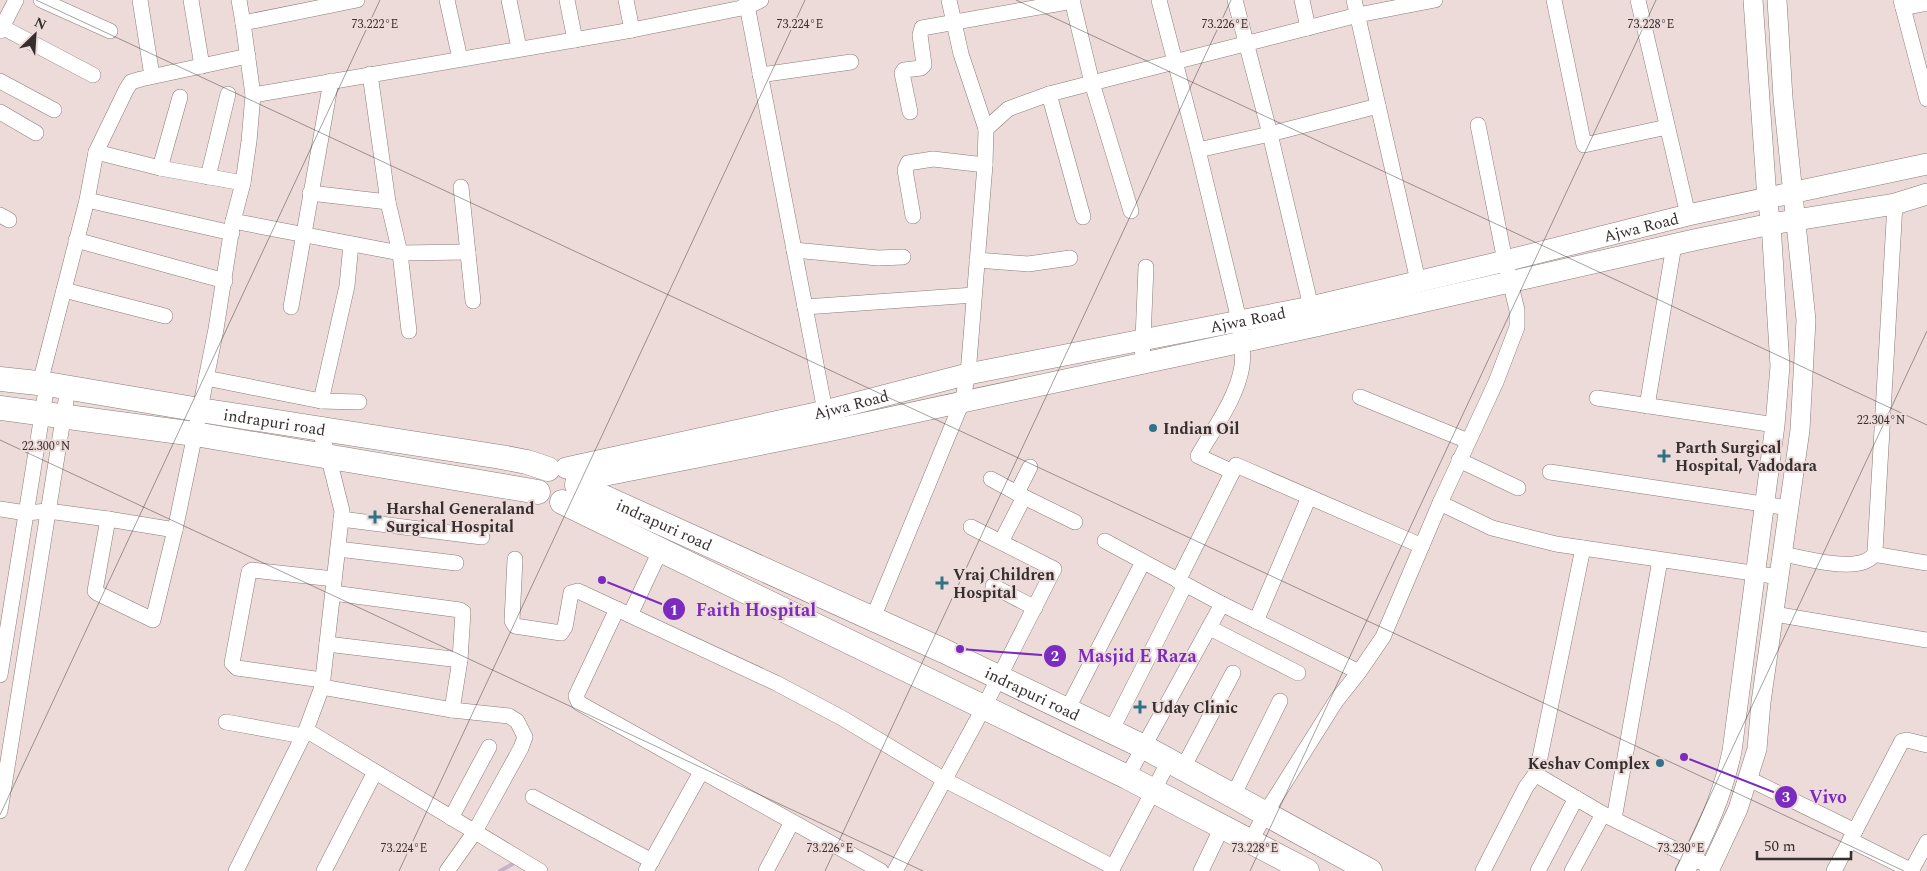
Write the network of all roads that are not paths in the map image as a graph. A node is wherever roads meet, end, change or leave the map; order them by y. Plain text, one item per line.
1 (16, 0) edge
2 (41, 0) edge
3 (140, 0) edge
4 (191, 0) edge
5 (238, 0) edge
6 (357, 0) edge
7 (447, 0) edge
8 (508, 0) edge
9 (567, 0) edge
10 (626, 0) edge
11 (761, 0) edge
12 (949, 0) edge
13 (1073, 0) edge
14 (1159, 0) edge
15 (1235, 0) edge
16 (1302, 0) edge
17 (1435, 0) edge
18 (1554, 0) edge
19 (1638, 0) edge
20 (1753, 0) edge
21 (1777, 0) edge
22 (746, 3) edge
23 (1927, 3) edge
24 (1029, 4) edge
25 (1902, 4) edge
26 (1356, 7) edge
27 (954, 22) junction
28 (244, 23) junction
29 (1308, 28) junction
30 (1, 29) edge
31 (632, 30) junction
32 (110, 31) dead end
33 (575, 40) junction
34 (1246, 44) junction
35 (519, 48) junction
36 (248, 56) junction
37 (460, 59) junction
38 (1174, 61) junction
39 (851, 62) dead end
40 (202, 66) junction
41 (370, 74) junction
42 (93, 75) dead end
43 (760, 75) junction
44 (152, 76) junction
45 (0, 81) edge
46 (331, 81) junction
47 (1092, 83) junction
48 (228, 94) dead end
49 (1049, 94) junction
50 (253, 95) junction
51 (180, 97) dead end
52 (1927, 99) edge
53 (1378, 106) junction
54 (54, 110) dead end
55 (0, 112) edge
56 (910, 112) dead end
57 (1478, 125) dead end
58 (1667, 127) junction
59 (986, 129) junction
60 (36, 134) dead end
61 (1270, 134) junction
62 (1198, 150) junction
63 (96, 152) junction
64 (1927, 164) edge
65 (985, 165) junction
66 (160, 168) junction
67 (208, 177) junction
68 (243, 183) junction
69 (462, 187) dead end
70 (310, 193) junction
71 (1792, 193) junction
72 (1927, 194) edge
73 (1767, 198) junction
74 (87, 200) junction
75 (388, 202) junction
76 (1895, 204) junction
77 (1131, 211) dead end
78 (913, 216) dead end
79 (1688, 216) junction
80 (1082, 217) dead end
81 (1796, 220) junction
82 (1772, 224) junction
83 (232, 227) junction
84 (304, 235) junction
85 (76, 240) junction
86 (351, 244) junction
87 (1674, 245) junction
88 (794, 250) junction
89 (468, 252) junction
90 (400, 253) junction
91 (903, 257) dead end
92 (1070, 258) dead end
93 (977, 260) junction
94 (1146, 267) dead end
95 (1508, 271) junction
96 (225, 281) junction
97 (1418, 281) junction
98 (64, 290) junction
99 (974, 296) junction
100 (473, 301) dead end
101 (291, 307) dead end
102 (805, 307) junction
103 (1311, 307) junction
104 (165, 316) dead end
105 (1239, 320) junction
106 (409, 331) dead end
107 (1142, 339) junction
108 (1242, 341) junction
109 (1142, 363) junction
110 (968, 374) junction
111 (206, 378) junction
112 (0, 379) edge
113 (52, 385) junction
114 (1360, 397) dead end
115 (1597, 398) dead end
116 (321, 401) junction
117 (359, 402) dead end
118 (962, 402) junction
119 (1647, 406) junction
120 (0, 408) edge
121 (200, 410) junction
122 (825, 411) junction
123 (53, 415) junction
124 (1775, 424) junction
125 (318, 429) junction
126 (195, 434) junction
127 (1468, 441) junction
128 (328, 455) junction
129 (1459, 460) junction
130 (1030, 467) dead end
131 (1231, 471) junction
132 (1550, 472) dead end
133 (991, 479) dead end
134 (566, 481) junction
135 (1518, 488) dead end
136 (1021, 495) junction
137 (1309, 497) junction
138 (1440, 503) junction
139 (1764, 505) junction
140 (1789, 508) junction
141 (0, 509) edge
142 (48, 511) junction
143 (26, 513) junction
144 (108, 519) junction
145 (341, 519) junction
146 (1075, 522) dead end
147 (971, 526) dead end
148 (175, 530) junction
149 (482, 537) dead end
150 (1105, 541) dead end
151 (1001, 542) junction
152 (1422, 546) junction
153 (1583, 548) junction
154 (338, 549) junction
155 (661, 549) junction
156 (1783, 554) junction
157 (1876, 554) junction
158 (515, 559) dead end
159 (1660, 560) junction
160 (1143, 562) junction
161 (456, 563) dead end
162 (1927, 563) edge
163 (1757, 574) junction
164 (1780, 577) junction
165 (1182, 583) junction
166 (333, 586) junction
167 (993, 586) dead end
168 (1222, 604) junction
169 (1035, 608) junction
170 (624, 612) junction
171 (1774, 614) junction
172 (873, 618) junction
173 (1256, 621) junction
174 (1210, 628) junction
175 (1927, 640) edge
176 (327, 644) junction
177 (460, 660) junction
178 (1359, 672) junction
179 (1233, 673) dead end
180 (1298, 673) dead end
181 (0, 675) edge
182 (999, 678) junction
183 (322, 684) junction
184 (1739, 700) junction
185 (1280, 702) dead end
186 (1761, 702) junction
187 (984, 707) junction
188 (452, 710) junction
189 (1067, 710) junction
190 (226, 722) dead end
191 (1111, 731) junction
192 (304, 733) junction
193 (1927, 744) edge
194 (1144, 747) junction
195 (489, 748) dead end
196 (1176, 765) junction
197 (375, 772) junction
198 (700, 772) junction
199 (1537, 772) junction
200 (1127, 777) junction
201 (1749, 779) junction
202 (945, 780) junction
203 (1153, 791) junction
204 (1232, 796) junction
205 (533, 798) dead end
206 (1576, 798) junction
207 (0, 812) edge
208 (1265, 814) junction
209 (1609, 817) junction
210 (451, 818) junction
211 (792, 822) junction
212 (1222, 827) junction
213 (474, 832) junction
214 (1853, 835) junction
215 (1251, 841) junction
216 (1927, 842) edge
217 (1689, 864) edge
218 (649, 866) edge
219 (1296, 868) edge
220 (1112, 869) edge
221 (1710, 869) edge
222 (236, 871) edge
223 (324, 871) edge
224 (447, 871) edge
225 (540, 871) edge
226 (766, 871) edge
227 (881, 871) edge
228 (895, 871) edge
229 (1201, 871) edge
230 (1370, 871) edge
231 (1483, 871) edge
232 (1538, 871) edge
233 (1572, 871) edge
234 (1834, 871) edge
235 (1911, 871) edge

1 - 30 street
2 - 32 street
3 - 44 street
4 - 40 street
5 - 28 street
6 - 28 street
7 - 37 street
8 - 35 street
9 - 33 street
10 - 31 street
11 - 22 street
12 - 27 street
13 - 24 street
13 - 47 street
14 - 38 street
15 - 34 street
16 - 29 street
17 - 26 street
18 - 58 street
19 - 58 street
20 - 73 street
21 - 71 street
22 - 31 street
22 - 43 street
23 - 25 street
24 - 27 street
25 - 52 street
26 - 29 street
26 - 53 street
27 - 56 street
27 - 59 street
28 - 36 street
29 - 34 street
30 - 42 street
31 - 33 street
33 - 35 street
34 - 38 street
34 - 61 street
35 - 37 street
36 - 40 street
36 - 50 street
37 - 41 street
38 - 47 street
38 - 62 street
39 - 43 street
40 - 44 street
41 - 46 street
41 - 75 street
43 - 88 street
44 - 63 street
45 - 54 street
46 - 50 street
46 - 70 street
47 - 49 street
47 - 77 street
48 - 67 street
49 - 59 street
49 - 80 street
50 - 68 street
51 - 66 street
53 - 61 street
53 - 97 street
55 - 60 street
57 - 95 street
58 - 79 street
59 - 65 street
61 - 62 street
61 - 103 street
62 - 105 street
63 - 66 street
63 - 74 street
64 - 71 main road, Ajwa Road
65 - 78 street
65 - 93 street
66 - 67 street
67 - 68 street
68 - 83 street
69 - 89 street
70 - 75 street
70 - 84 street
71 - 73 main road, Ajwa Road
71 - 81 street
72 - 76 main road, Ajwa Road
73 - 79 main road, Ajwa Road
73 - 82 street
74 - 83 street
74 - 85 street
75 - 90 street
76 - 81 main road, Ajwa Road
76 - 157 street
79 - 95 main road, Ajwa Road
81 - 82 main road, Ajwa Road
81 - 140 street
82 - 87 main road, Ajwa Road
82 - 124 street
83 - 84 street
83 - 96 street
84 - 86 street
84 - 101 street
85 - 96 street
85 - 98 street
86 - 90 street
86 - 116 street
87 - 95 main road, Ajwa Road
87 - 119 street
88 - 91 street
88 - 102 street
89 - 90 street
89 - 100 street
90 - 106 street
92 - 93 street
93 - 99 street
94 - 107 street
95 - 97 main road, Ajwa Road
95 - 108 main road, Ajwa Road
95 - 127 street
96 - 111 street
97 - 103 main road, Ajwa Road
98 - 104 street
98 - 113 street
99 - 102 street
99 - 110 street
102 - 122 street
103 - 105 main road, Ajwa Road
105 - 107 main road, Ajwa Road
105 - 108 street
107 - 109 street
107 - 110 main road, Ajwa Road
108 - 109 main road, Ajwa Road
108 - 131 street
109 - 118 main road, Ajwa Road
110 - 118 street
110 - 122 main road, Ajwa Road
111 - 116 street
111 - 121 street
112 - 113 main road, indrapuri road
113 - 121 main road, indrapuri road
113 - 123 street
113 - 123 street
114 - 127 street
115 - 119 street
116 - 117 street
118 - 134 main road, Ajwa Road
118 - 172 street
119 - 124 street
120 - 123 main road, indrapuri road
121 - 125 main road, indrapuri road
121 - 126 street
122 - 134 main road, Ajwa Road
123 - 126 main road, indrapuri road
123 - 142 street
123 - 143 street
124 - 139 street
125 - 128 street
125 - 134 main road, indrapuri road
126 - 128 main road, indrapuri road
126 - 148 street
127 - 129 street
128 - 134 main road, indrapuri road
128 - 145 street
129 - 135 street
129 - 138 street
130 - 136 street
131 - 137 street
131 - 165 street
132 - 139 street
133 - 136 street
134 - 155 main road, indrapuri road
134 - 172 main road, indrapuri road
136 - 146 street
136 - 151 street
137 - 152 street
137 - 173 street
138 - 152 street
138 - 153 street
139 - 140 street
139 - 163 street
140 - 156 street
141 - 143 street
142 - 143 street
142 - 144 street
142 - 207 street
143 - 181 street
144 - 148 street
144 - 148 street
145 - 149 street
145 - 154 street
147 - 151 street
150 - 160 street
151 - 169 street
152 - 178 street
153 - 159 street
153 - 199 street
154 - 161 street
154 - 166 street
155 - 170 street
155 - 187 main road, indrapuri road
156 - 157 street
156 - 164 street
157 - 162 street
158 - 170 street
159 - 163 street
159 - 209 street
160 - 165 street
160 - 189 street
163 - 164 street
163 - 184 street
164 - 171 street
165 - 168 street
165 - 191 street
166 - 176 street
166 - 177 street
166 - 183 street
167 - 169 street
168 - 173 street
168 - 174 street
169 - 182 street
170 - 198 street
170 - 202 street
171 - 175 street
171 - 186 street
172 - 182 main road, indrapuri road
173 - 178 street
174 - 180 street
174 - 194 street
176 - 177 street
176 - 183 street
177 - 188 street
178 - 208 street
179 - 196 street
182 - 187 street
182 - 189 main road, indrapuri road
183 - 188 street
183 - 192 street
184 - 186 street
184 - 217 street
185 - 204 street
186 - 201 street
187 - 200 main road, indrapuri road
187 - 202 street
188 - 213 street
189 - 191 main road, indrapuri road
190 - 192 street
191 - 194 main road, indrapuri road
192 - 197 street
192 - 222 street
193 - 214 street
194 - 196 main road, indrapuri road
194 - 200 street
195 - 210 street
196 - 203 street
196 - 204 main road, indrapuri road
197 - 210 street
197 - 223 street
198 - 211 street
198 - 218 street
199 - 206 street
199 - 231 street
200 - 203 main road, indrapuri road
201 - 214 street
201 - 221 street
202 - 220 street
202 - 228 street
203 - 212 main road, indrapuri road
203 - 220 street
204 - 208 main road, indrapuri road
205 - 218 street
206 - 209 street
206 - 232 street
208 - 215 street
208 - 230 main road, indrapuri road
209 - 217 street
209 - 233 street
210 - 213 street
211 - 226 street
211 - 227 street
212 - 215 main road, indrapuri road
212 - 229 street
213 - 224 street
213 - 225 street
214 - 234 street
214 - 235 street
215 - 219 main road, indrapuri road
216 - 235 street
217 - 221 street

